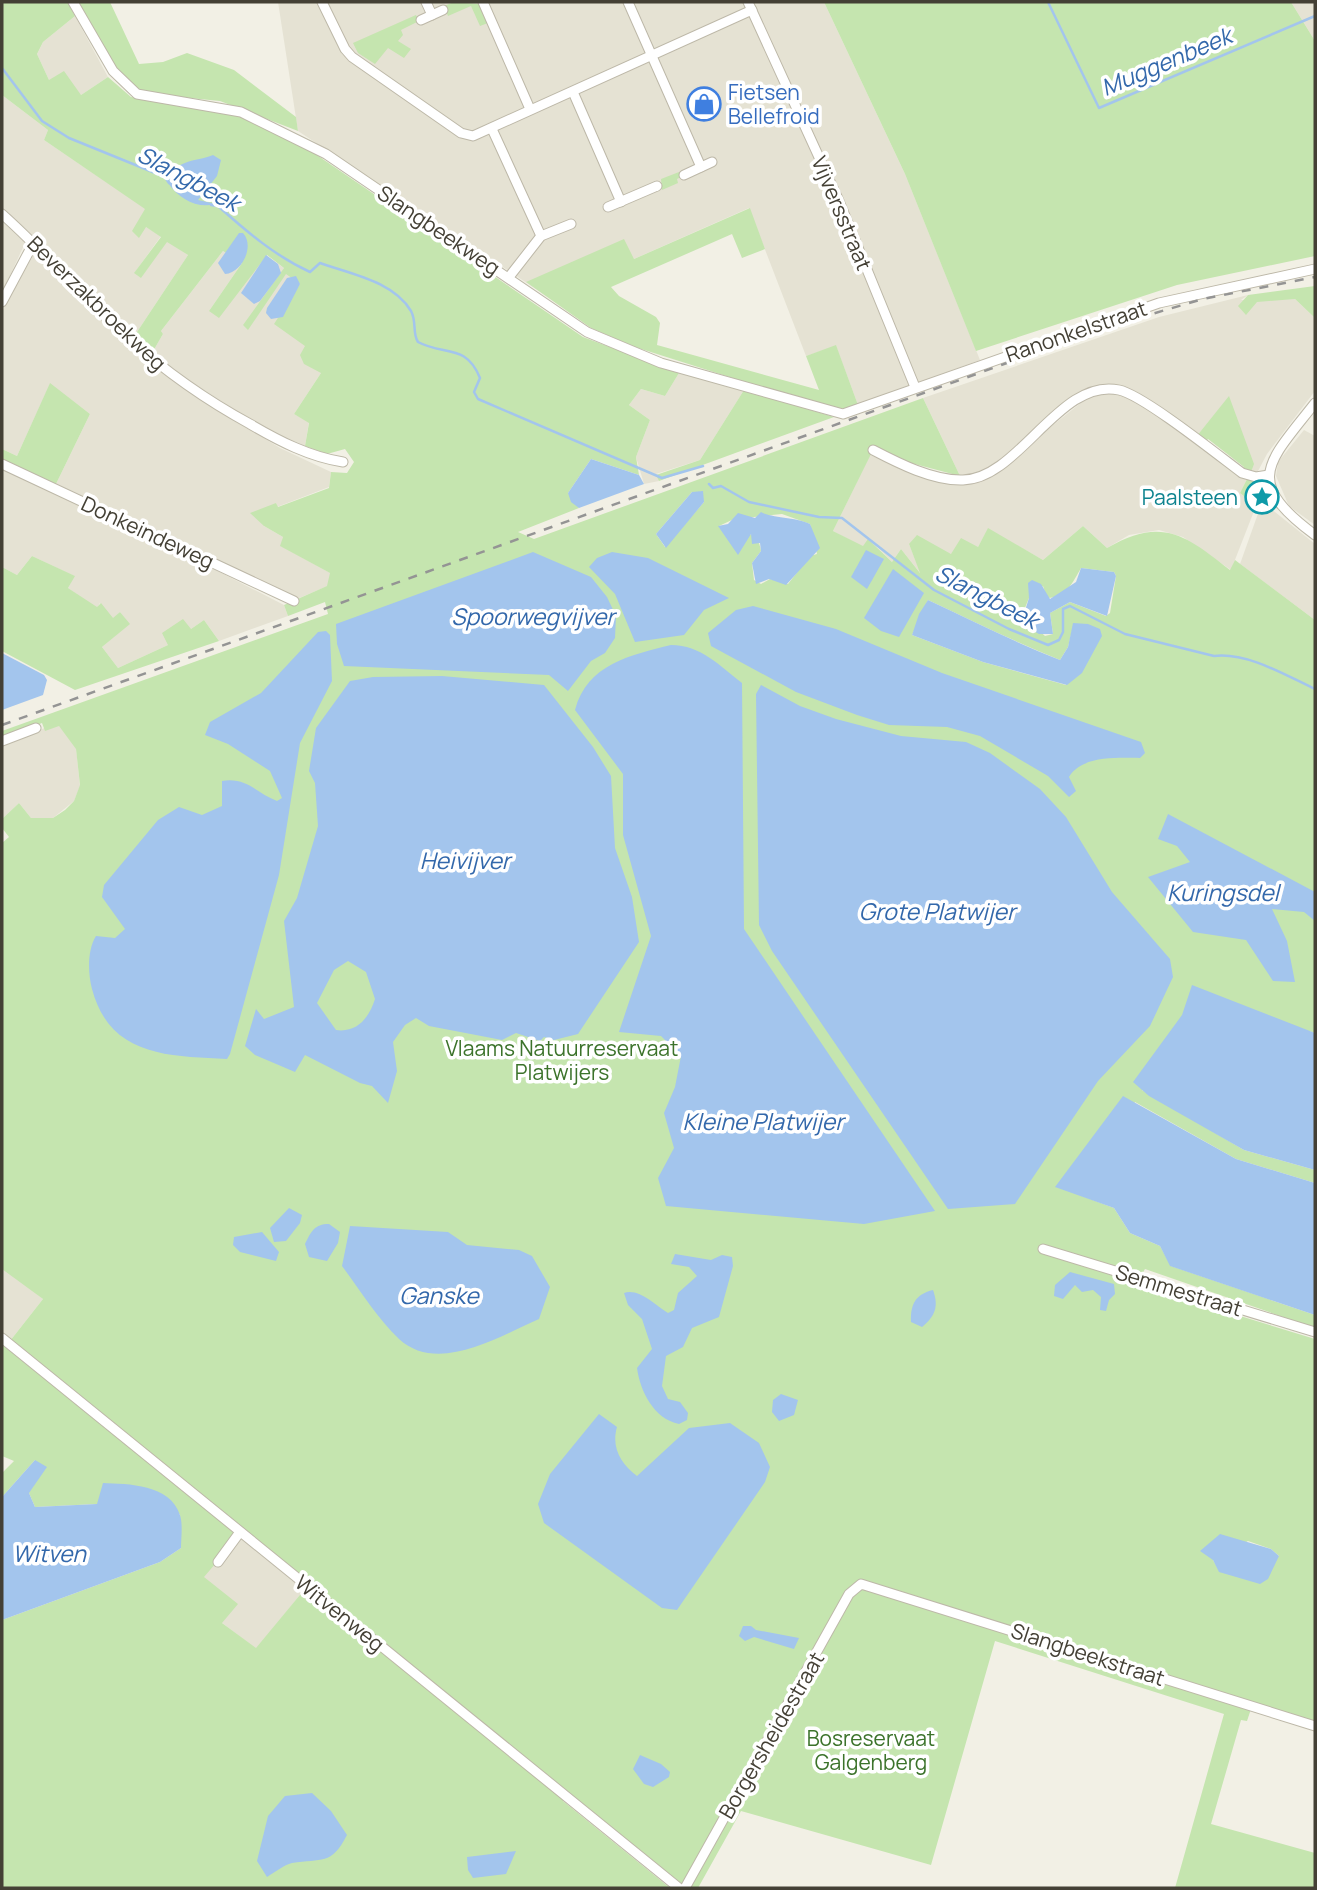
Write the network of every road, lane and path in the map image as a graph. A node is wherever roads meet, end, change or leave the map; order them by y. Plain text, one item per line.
1 (73, 2) edge
2 (322, 2) edge
3 (426, 2) edge
4 (483, 2) edge
5 (628, 2) edge
6 (750, 6) edge
7 (443, 10) dead end
8 (432, 15) junction
9 (421, 20) dead end
10 (653, 55) junction
11 (573, 92) junction
12 (530, 110) junction
13 (492, 129) junction
14 (712, 162) dead end
15 (701, 167) junction
16 (684, 175) dead end
17 (657, 186) dead end
18 (621, 202) junction
19 (608, 207) dead end
20 (2, 214) edge
21 (571, 225) dead end
22 (541, 236) junction
23 (34, 242) junction
24 (1315, 269) edge
25 (509, 277) junction
26 (2, 302) edge
27 (915, 387) junction
28 (1315, 403) edge
29 (844, 414) joint
30 (873, 450) dead end
31 (343, 462) dead end
32 (2, 464) edge
33 (1269, 475) junction
34 (1315, 536) edge
35 (294, 601) dead end
36 (36, 727) dead end
37 (2, 741) edge
38 (1043, 1249) dead end
39 (1315, 1332) edge
40 (2, 1338) edge
41 (240, 1532) junction
42 (218, 1562) dead end
43 (860, 1584) joint
44 (1315, 1726) edge
45 (679, 1888) edge
46 (685, 1888) edge

1 - 25 street, Slangbeekweg
2 - 13 street
3 - 8 street
4 - 12 street
5 - 10 street
6 - 10 street
6 - 27 street, Vijversstraat
7 - 8 street
8 - 9 street
10 - 11 street
10 - 15 street
11 - 12 street
11 - 18 street
12 - 13 street
13 - 22 street
14 - 15 street
15 - 16 street
17 - 18 street
18 - 19 street
20 - 23 street, Beverzakbroekweg
21 - 22 street
22 - 25 street
23 - 26 street
23 - 31 street, Beverzakbroekweg
24 - 27 street, Ranonkelstraat
25 - 29 street, Slangbeekweg
27 - 29 street, Ranonkelstraat
28 - 33 street
30 - 33 street
32 - 35 street, Donkeindeweg
33 - 34 street
36 - 37 street
38 - 39 street, Semmestraat
40 - 41 street, Witvenweg
41 - 42 street
41 - 45 street, Witvenweg
43 - 44 street, Slangbeekstraat
43 - 46 street, Borgersheidestraat

